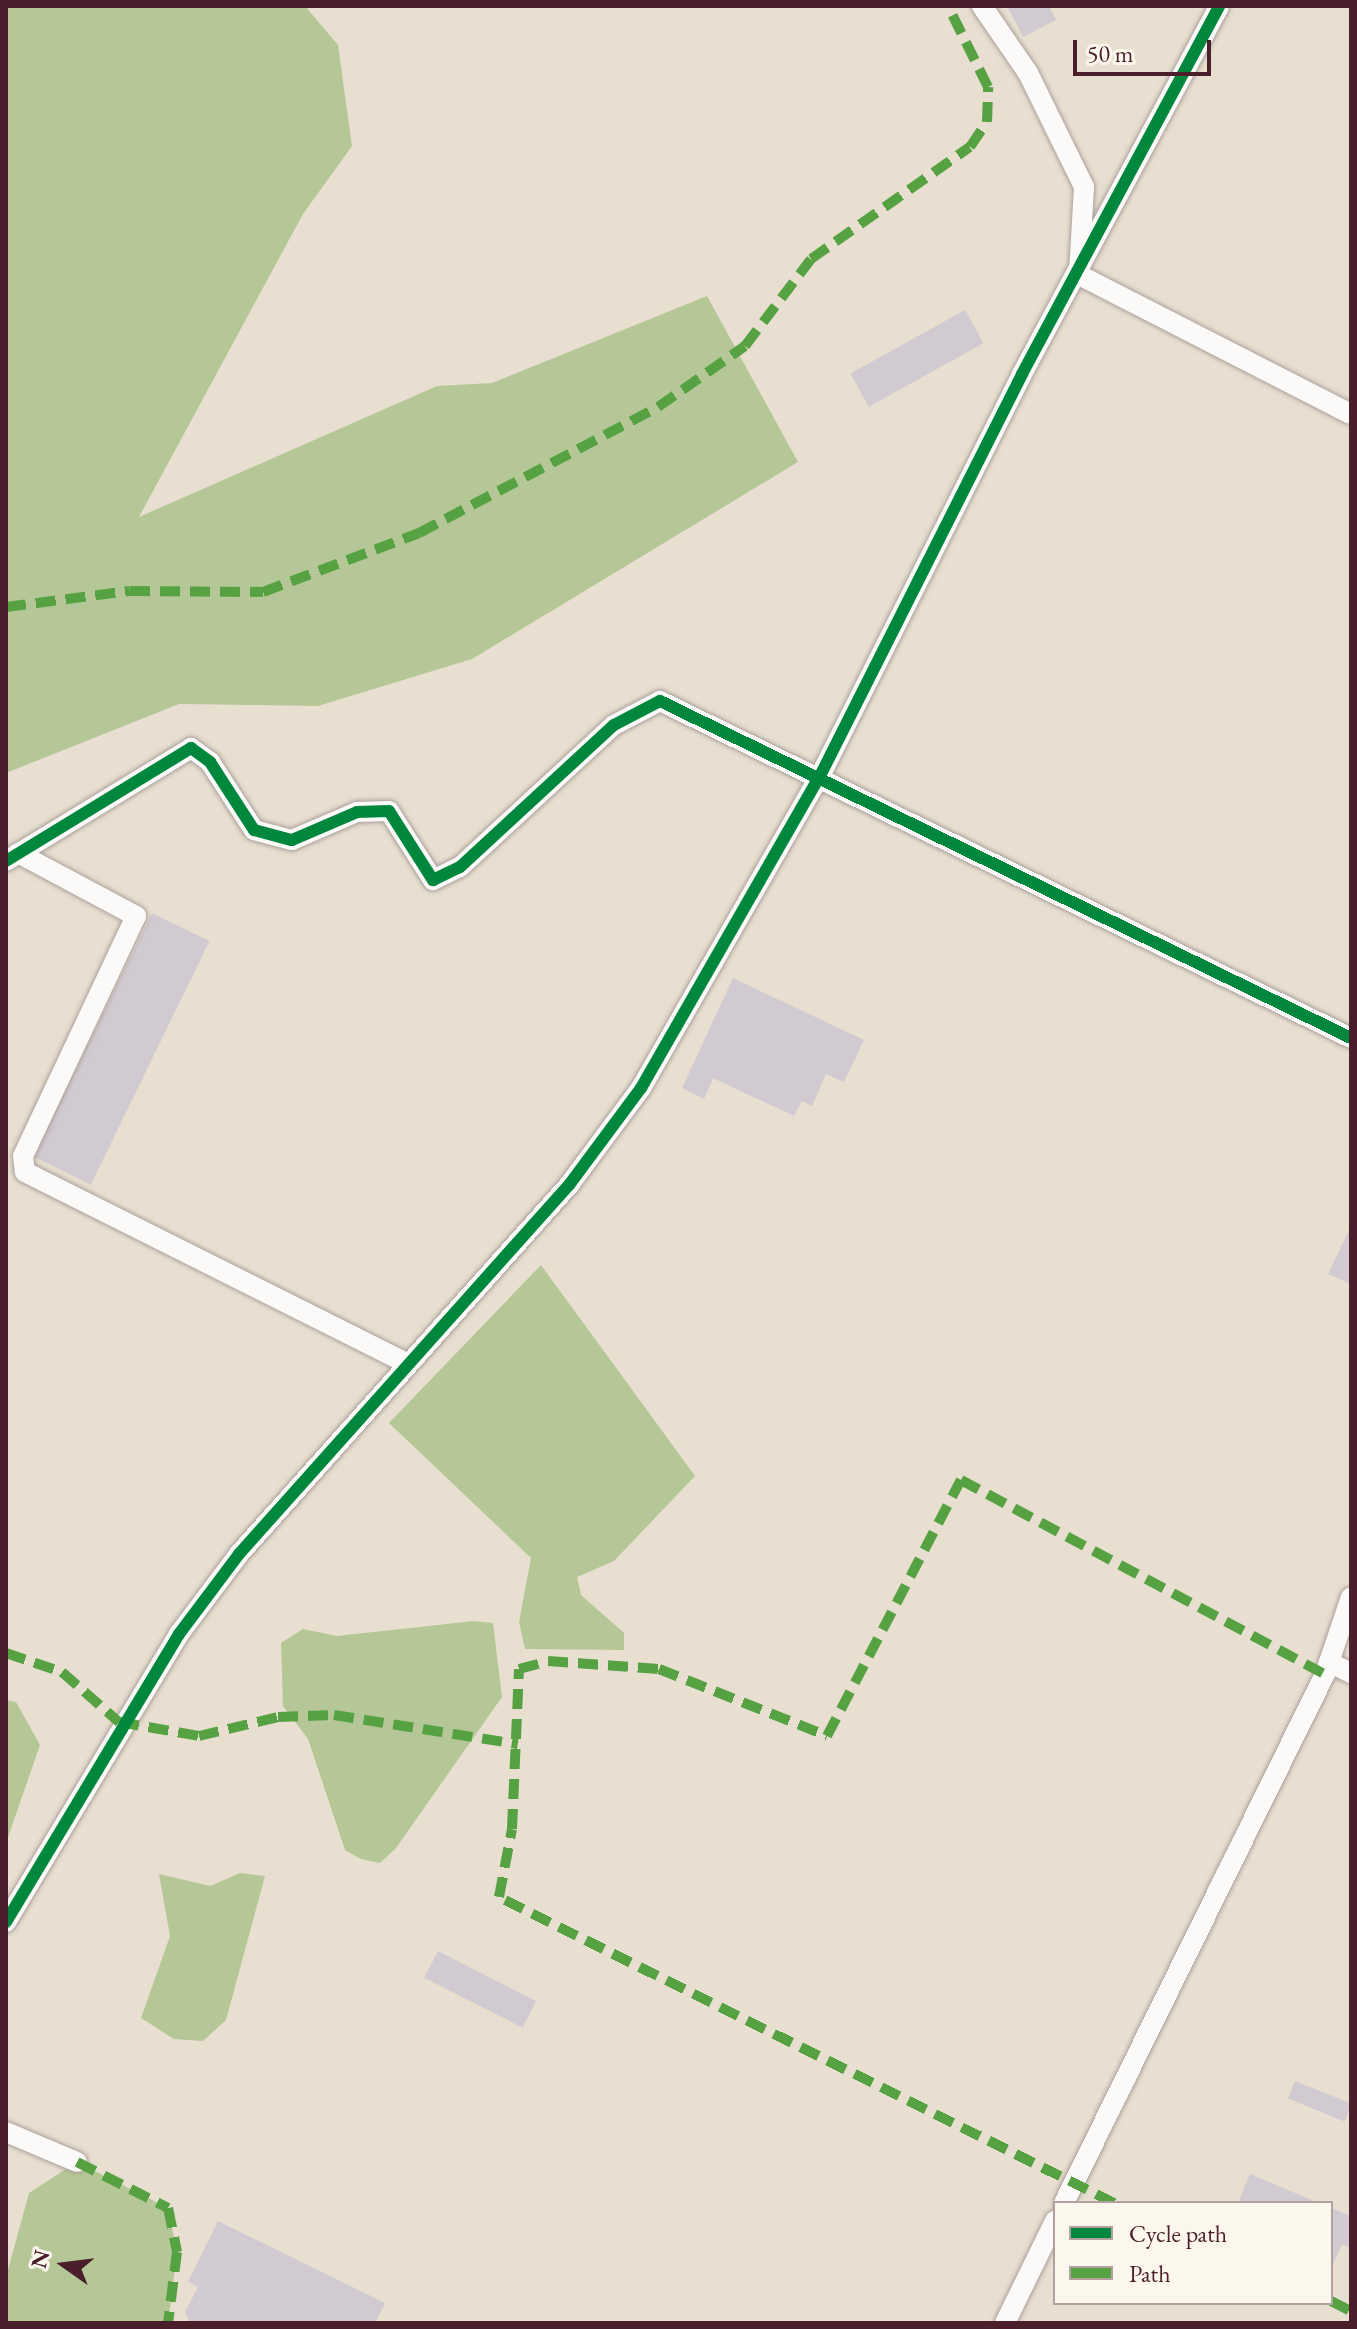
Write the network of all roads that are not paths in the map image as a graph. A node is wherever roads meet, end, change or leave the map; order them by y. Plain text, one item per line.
1 (982, 6) edge
2 (1219, 6) edge
3 (1079, 275) junction
4 (1351, 414) edge
5 (820, 776) junction
6 (12, 857) edge
7 (1351, 1038) edge
8 (406, 1363) junction
9 (1351, 1597) edge
10 (1329, 1662) junction
11 (1351, 1673) edge
12 (6, 1922) edge
13 (6, 2132) edge
14 (77, 2162) dead end
15 (1065, 2201) edge
16 (1053, 2225) edge
17 (1005, 2323) edge

1 - 3 street
2 - 3 street
3 - 4 street
3 - 5 street
5 - 6 street
5 - 7 street
5 - 8 street
6 - 8 street
8 - 12 street
9 - 10 street
10 - 11 street
10 - 15 street
13 - 14 street
16 - 17 street

